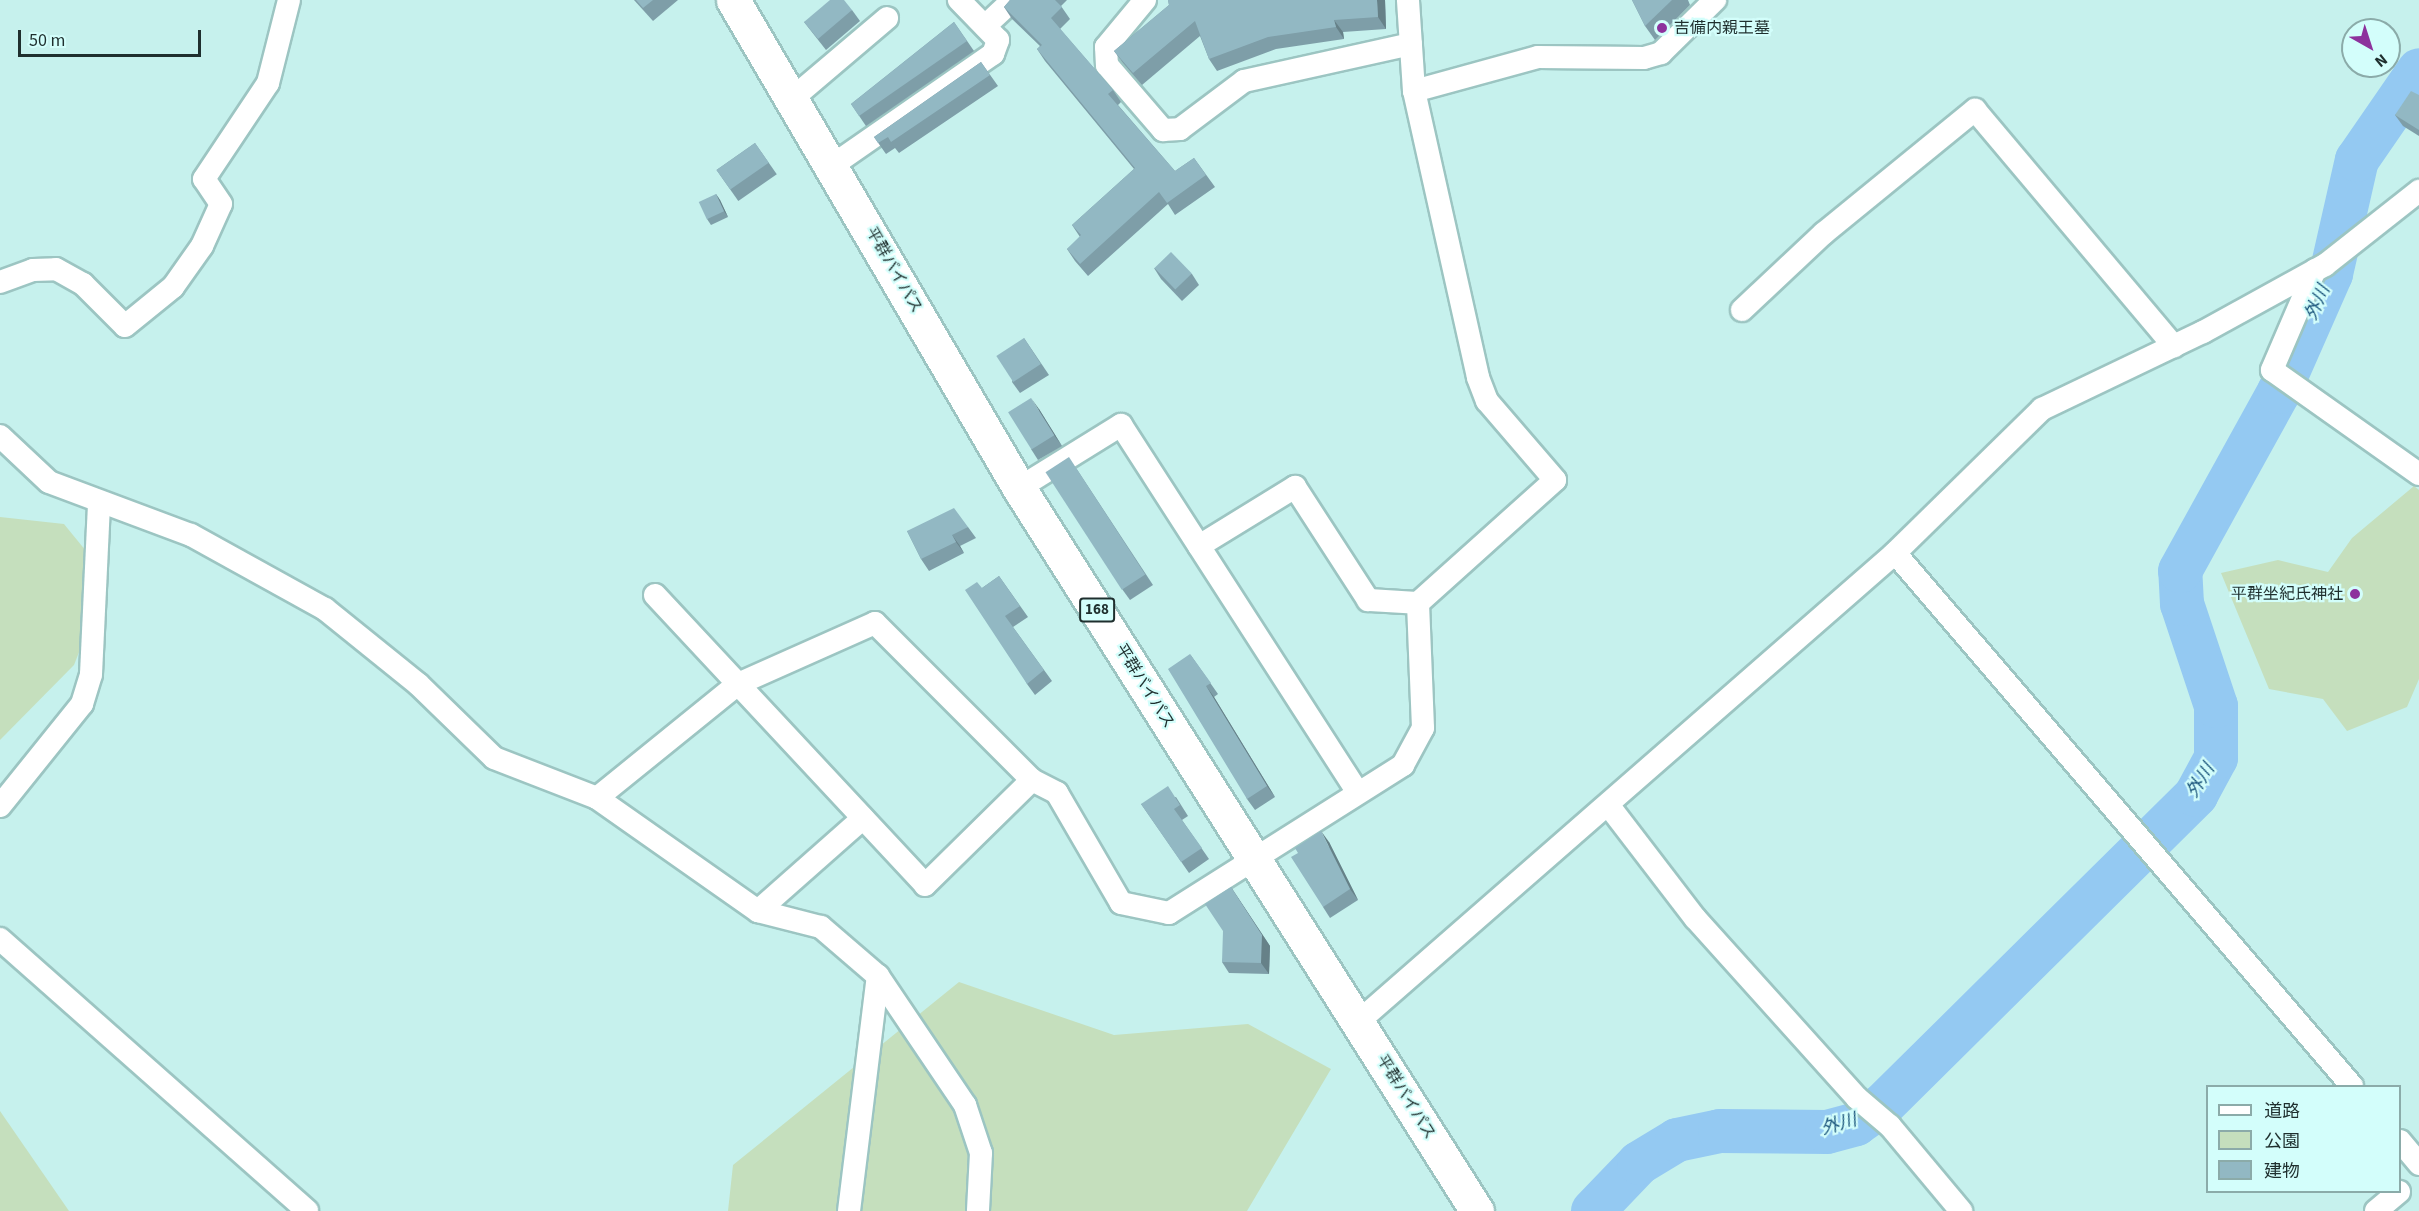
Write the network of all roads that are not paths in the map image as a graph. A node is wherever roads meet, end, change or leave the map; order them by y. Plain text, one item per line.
1 (289, 0) edge
2 (733, 0) edge
3 (959, 0) edge
4 (1014, 0) edge
5 (1144, 0) edge
6 (1408, 0) edge
7 (1714, 0) edge
8 (887, 18) dead end
9 (985, 27) junction
10 (1411, 44) junction
11 (1414, 91) junction
12 (794, 97) junction
13 (834, 165) junction
14 (2419, 190) edge
15 (2320, 268) junction
16 (0, 282) edge
17 (1742, 310) dead end
18 (2174, 346) junction
19 (0, 436) edge
20 (2419, 474) edge
21 (1019, 488) junction
22 (99, 504) junction
23 (1199, 546) junction
24 (1895, 553) junction
25 (655, 595) dead end
26 (1418, 603) junction
27 (738, 684) junction
28 (1032, 780) junction
29 (1357, 791) junction
30 (597, 798) junction
31 (0, 806) edge
32 (1609, 806) junction
33 (863, 818) junction
34 (1253, 857) junction
35 (758, 911) junction
36 (0, 939) edge
37 (878, 976) junction
38 (1358, 1022) junction
39 (2351, 1085) edge
40 (2401, 1142) edge
41 (2419, 1164) edge
42 (2419, 1174) edge
43 (2401, 1189) edge
44 (2397, 1193) edge
45 (307, 1211) edge
46 (849, 1211) edge
47 (978, 1211) edge
48 (1478, 1211) edge
49 (1961, 1211) edge
50 (2376, 1211) edge

1 - 16 street
2 - 12 highway, 平群バイパス / 168
3 - 9 street
4 - 9 street
5 - 10 street
6 - 10 street
7 - 11 street
8 - 12 street
9 - 13 street
10 - 11 street
11 - 26 street
12 - 13 highway, 平群バイパス / 168
13 - 21 highway, 平群バイパス / 168
14 - 15 street
15 - 18 street
15 - 20 street
17 - 18 street
18 - 24 street
19 - 22 street
21 - 23 street
21 - 34 highway, 平群バイパス / 168
22 - 30 street
22 - 31 street
23 - 26 street
23 - 29 street
24 - 32 street
24 - 39 street
25 - 27 street
26 - 29 street
27 - 28 street
27 - 30 street
27 - 33 street
28 - 33 street
28 - 34 street
29 - 34 street
30 - 35 street
32 - 38 street
32 - 49 street
33 - 35 street
34 - 38 highway, 平群バイパス / 168
35 - 37 street
36 - 45 street
37 - 46 street
37 - 47 street
38 - 48 highway, 平群バイパス / 168
40 - 41 street
42 - 43 street
44 - 50 street

